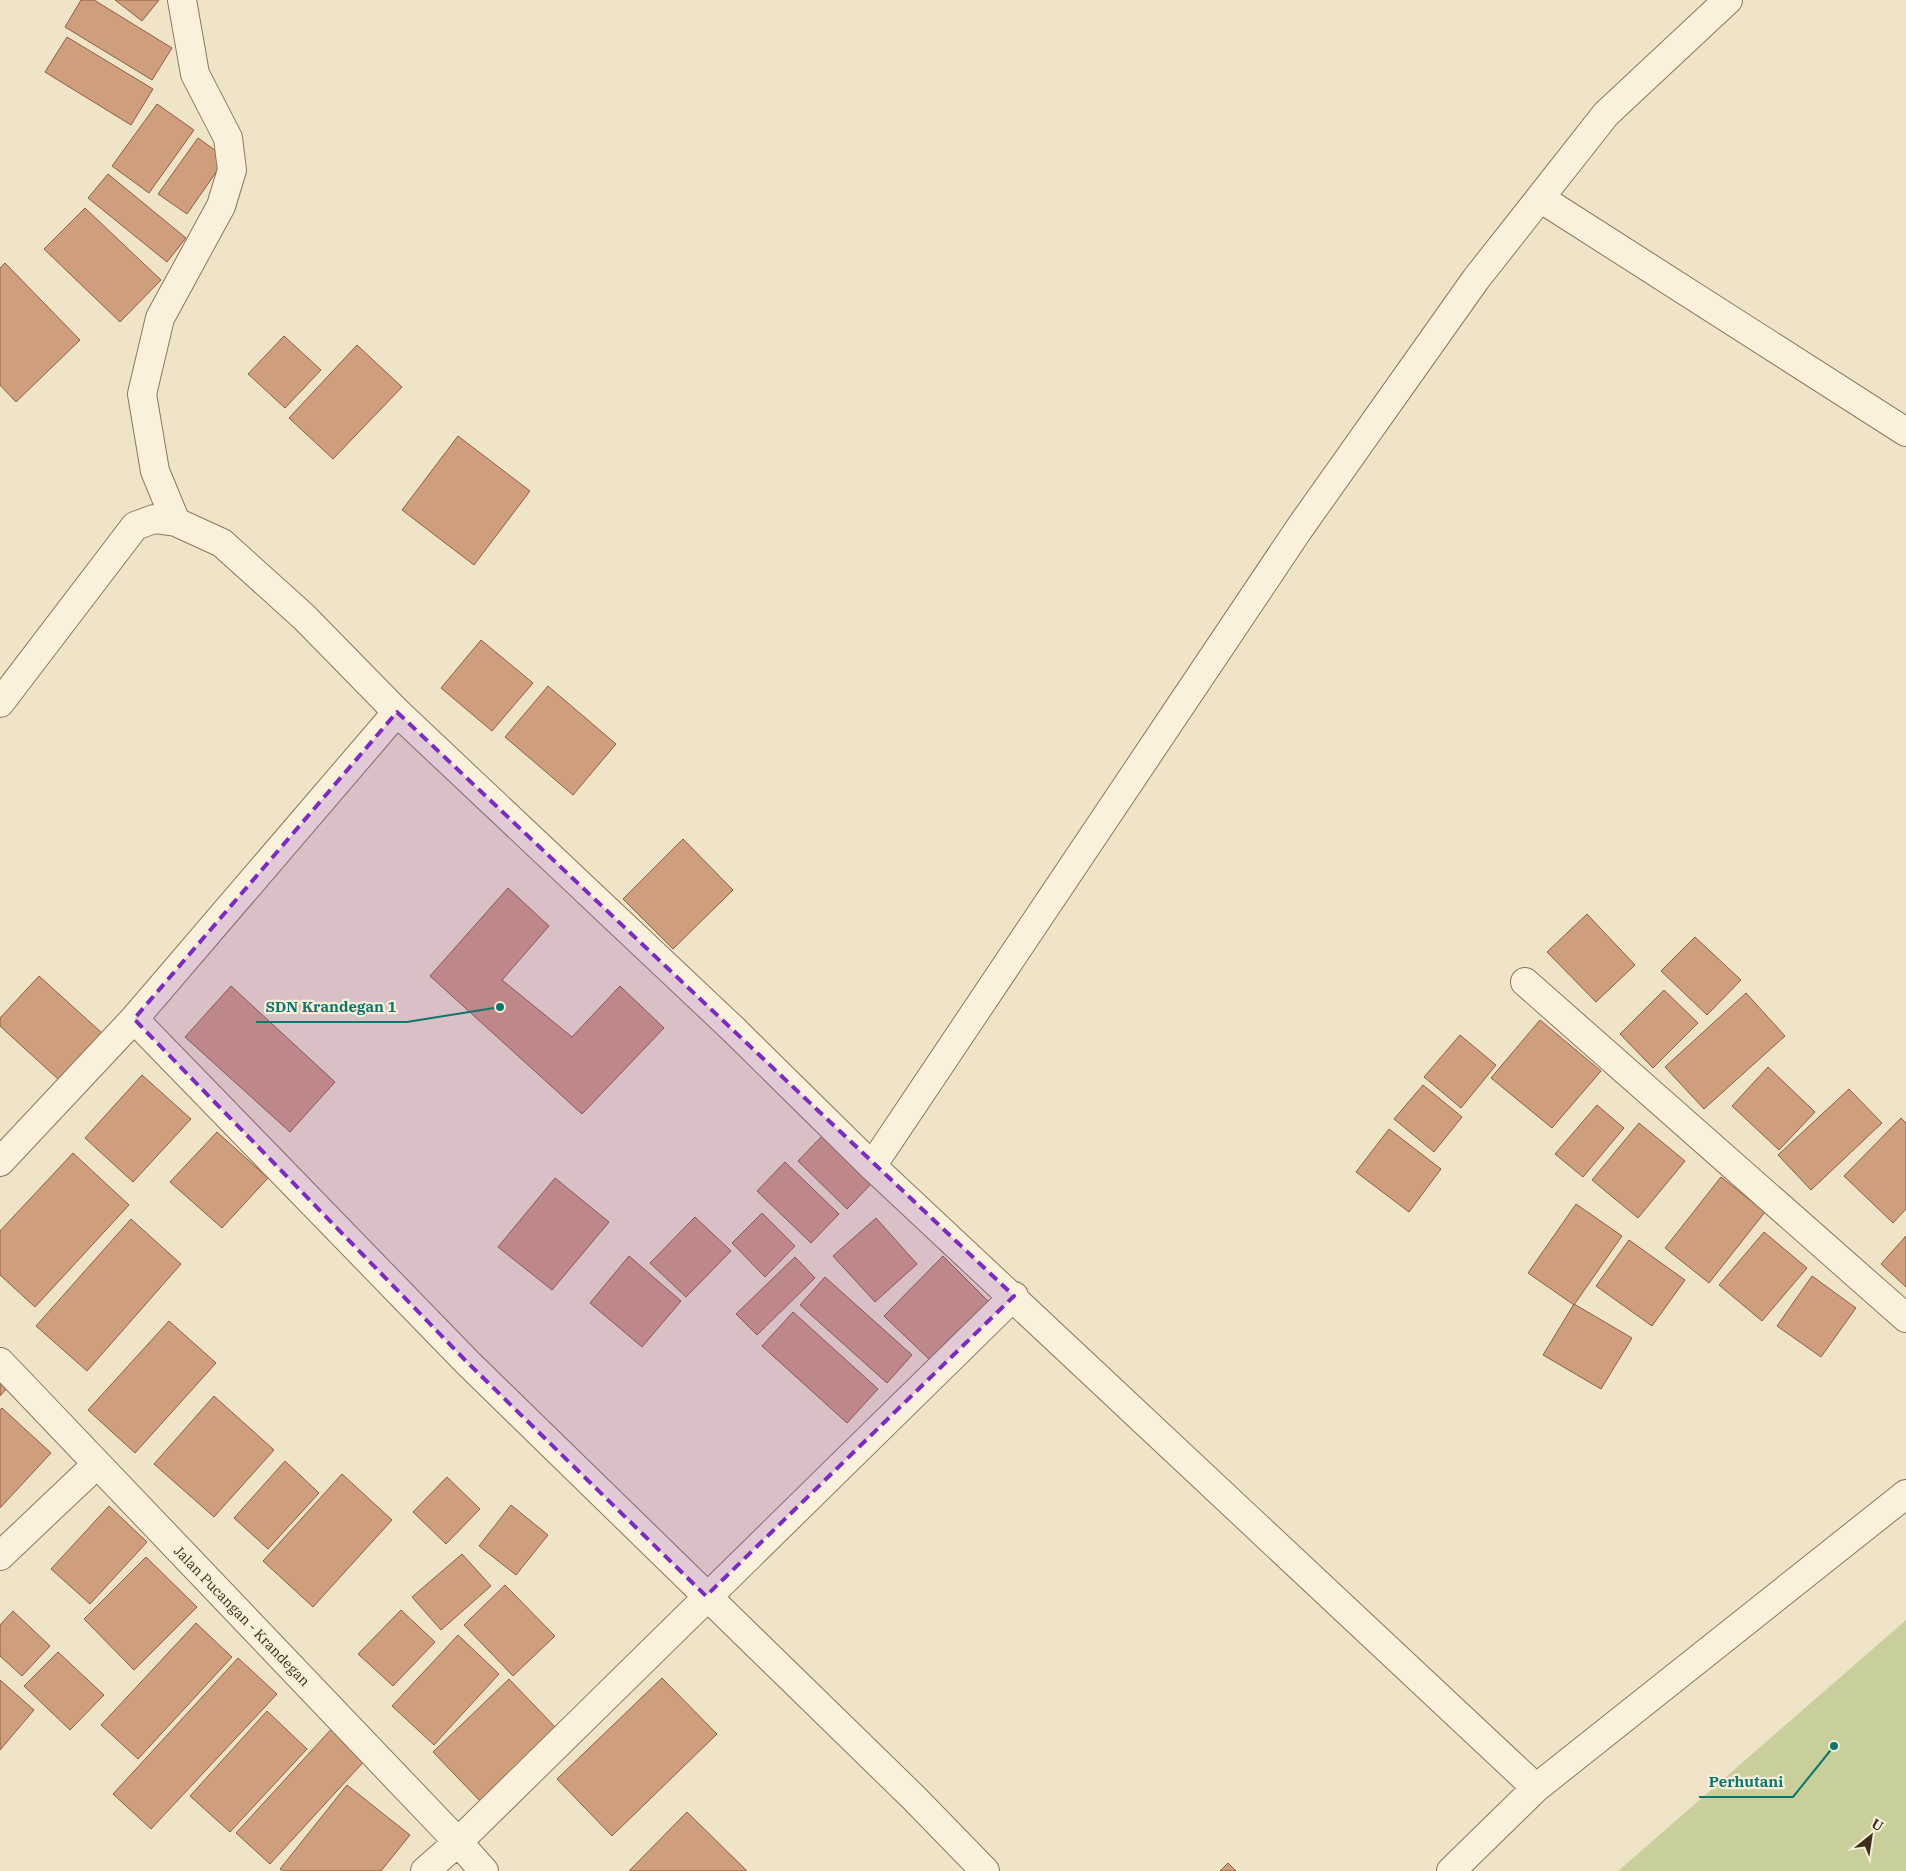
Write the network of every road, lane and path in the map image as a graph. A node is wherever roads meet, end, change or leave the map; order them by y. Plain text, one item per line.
1 (182, 0) edge
2 (1728, 0) edge
3 (1540, 198) junction
4 (1906, 432) edge
5 (176, 522) junction
6 (0, 703) edge
7 (397, 712) junction
8 (1525, 982) dead end
9 (134, 1019) junction
10 (0, 1162) edge
11 (872, 1166) junction
12 (1014, 1296) junction
13 (1906, 1318) edge
14 (0, 1362) edge
15 (96, 1465) junction
16 (1906, 1494) edge
17 (0, 1556) edge
18 (706, 1596) junction
19 (1536, 1788) junction
20 (458, 1842) junction
21 (426, 1871) edge
22 (484, 1871) edge
23 (985, 1871) edge
24 (1451, 1871) edge

1 - 5 street
2 - 3 street
3 - 4 street
3 - 11 street
5 - 6 street
5 - 7 street
7 - 9 street
7 - 11 street
8 - 13 street
9 - 10 street
9 - 18 street
11 - 12 street
12 - 18 street
12 - 19 street
14 - 15 street, Jalan Pucangan - Krandegan
15 - 17 street
15 - 20 street, Jalan Pucangan - Krandegan
16 - 19 street
18 - 20 street
18 - 23 street
19 - 24 street
20 - 21 street
20 - 22 street, Jalan Pucangan - Krandegan

